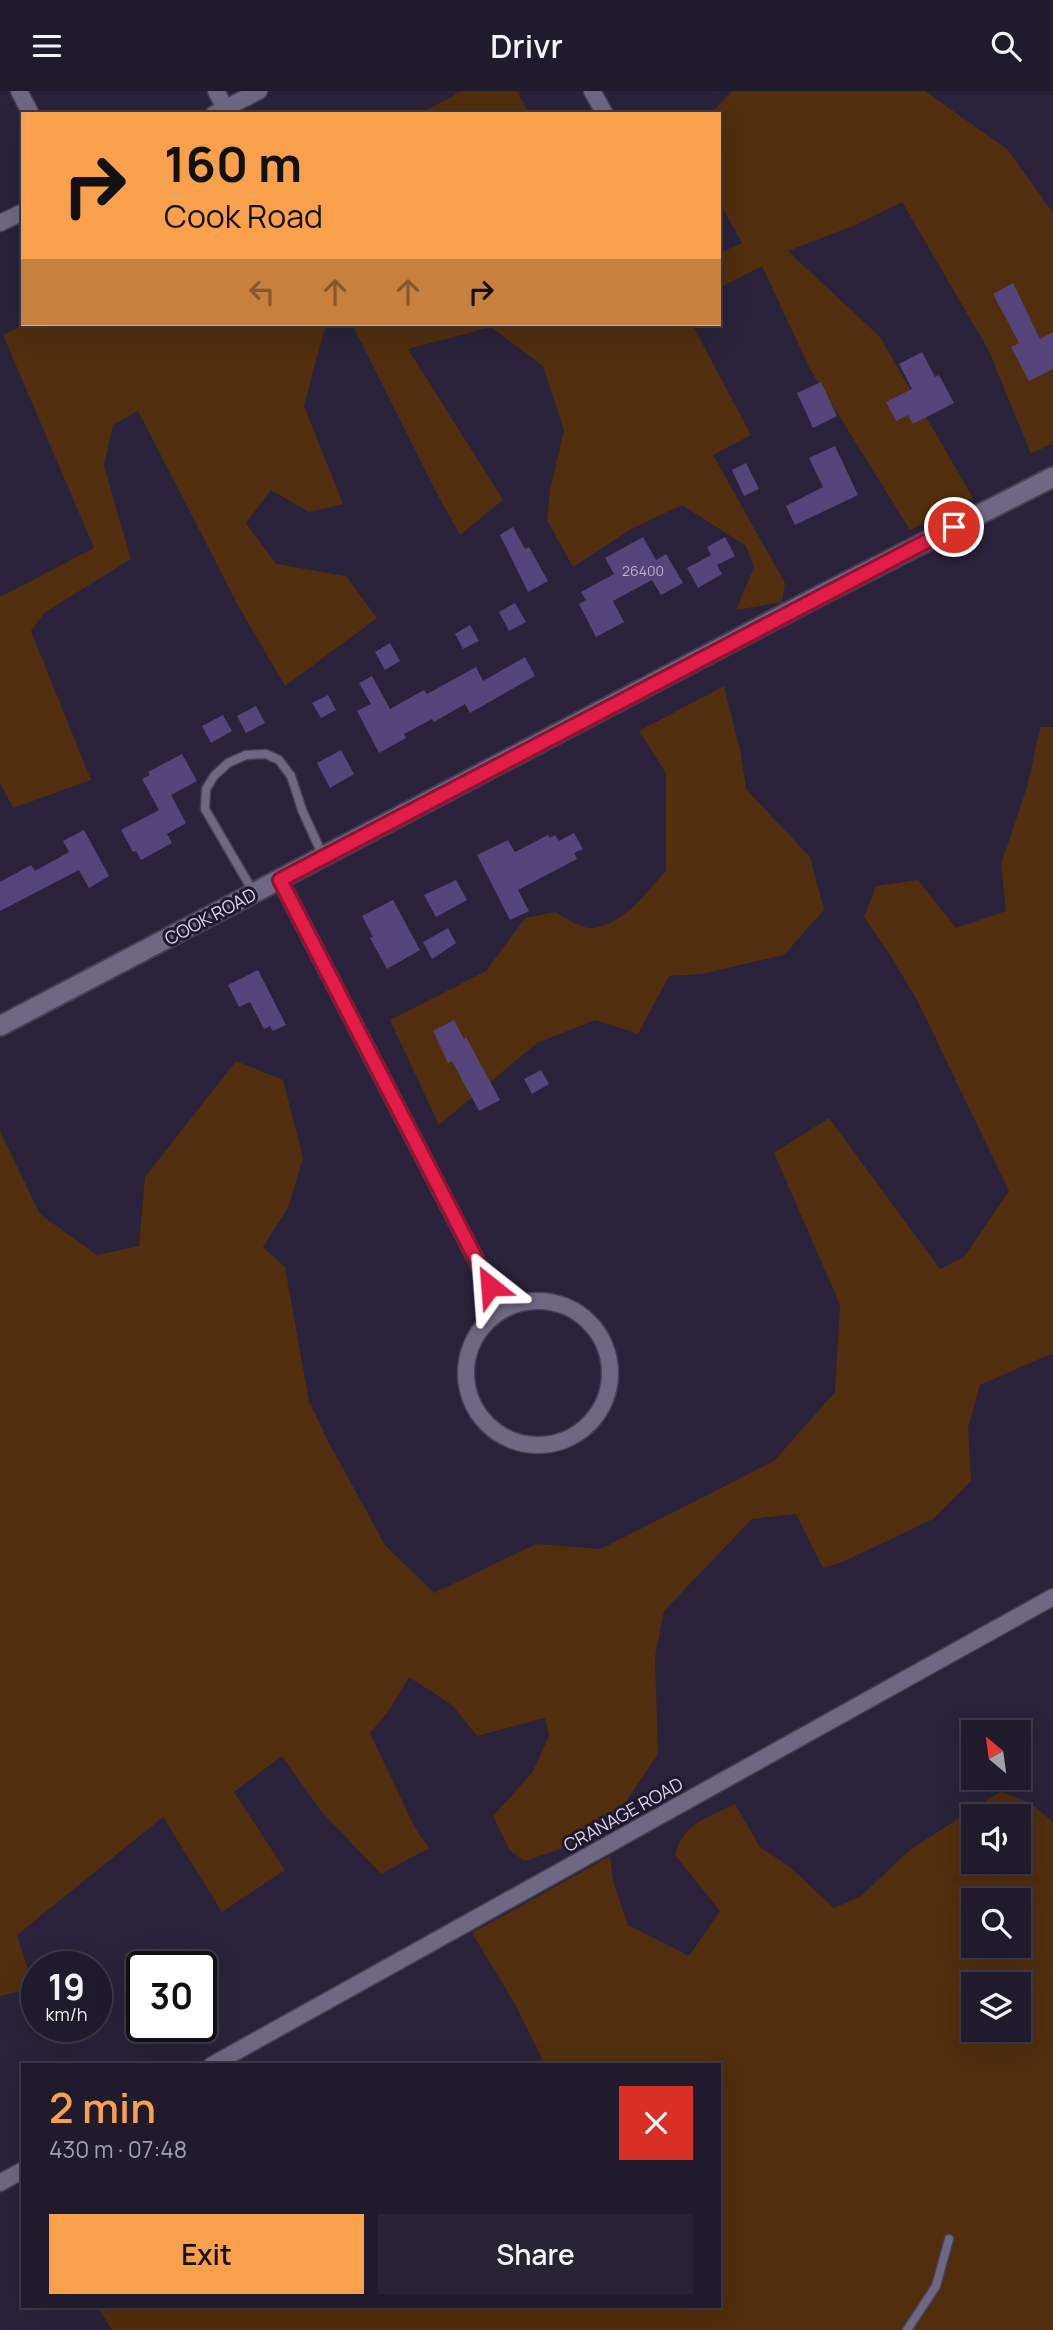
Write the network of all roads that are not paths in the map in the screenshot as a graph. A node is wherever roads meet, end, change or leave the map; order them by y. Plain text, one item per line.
1 (19, 91) edge
2 (216, 91) edge
3 (259, 91) edge
4 (592, 91) edge
5 (219, 111) edge
6 (30, 112) edge
7 (604, 112) edge
8 (21, 213) edge
9 (0, 223) edge
10 (1053, 477) edge
11 (324, 857) junction
12 (280, 880) junction
13 (254, 893) junction
14 (0, 1026) edge
15 (502, 1310) junction
16 (1053, 1597) edge
17 (216, 2063) edge
18 (21, 2171) edge
19 (0, 2183) edge
20 (949, 2239) dead end
21 (907, 2330) edge

1 - 6 street
2 - 5 street
3 - 5 street
4 - 7 street
8 - 9 street
10 - 11 street, COOK ROAD
11 - 12 street, COOK ROAD
11 - 13 lane
12 - 13 street, COOK ROAD
12 - 15 street
13 - 14 street, COOK ROAD
15 - 15 street
16 - 17 street, CRANAGE ROAD
18 - 19 street
20 - 21 lane

